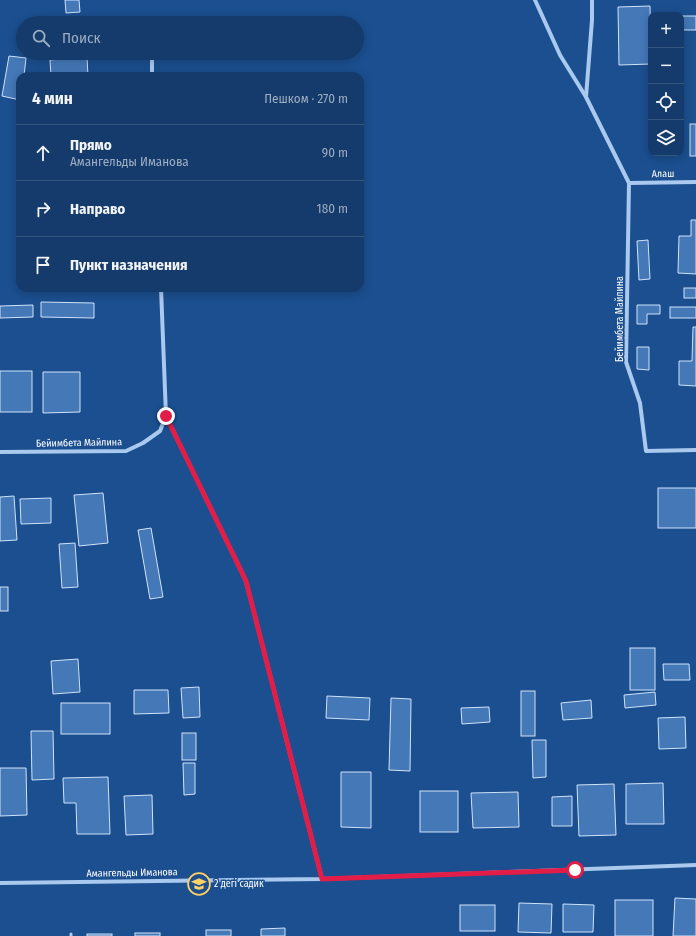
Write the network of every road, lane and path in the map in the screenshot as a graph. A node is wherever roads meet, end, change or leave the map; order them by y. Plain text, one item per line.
1 (535, 0) edge
2 (592, 0) edge
3 (152, 60) edge
4 (152, 72) edge
5 (586, 97) junction
6 (696, 182) edge
7 (629, 183) junction
8 (161, 292) edge
9 (166, 416) junction
10 (696, 450) edge
11 (0, 452) edge
12 (696, 865) edge
13 (322, 879) junction
14 (0, 883) edge

1 - 5 street
2 - 5 street
3 - 4 street
5 - 7 street
6 - 7 street, Алаш
7 - 10 street, Бейимбета Майлина
8 - 9 street
9 - 11 street, Бейимбета Майлина
9 - 13 street
12 - 13 street, Амангельды Иманова
13 - 14 street, Амангельды Иманова

